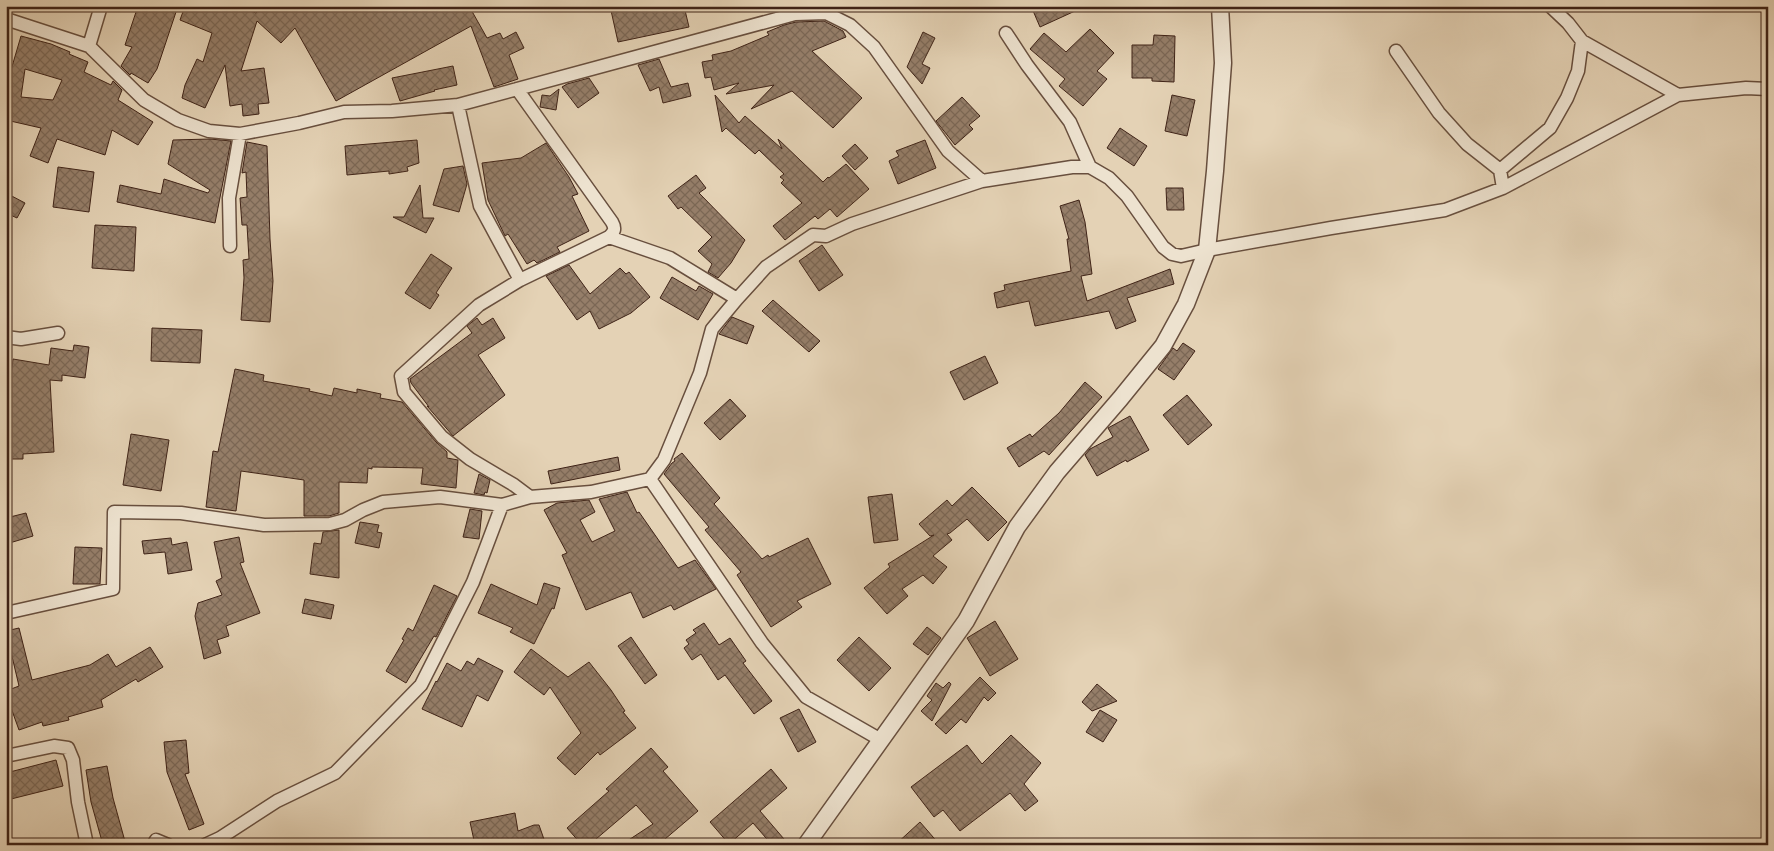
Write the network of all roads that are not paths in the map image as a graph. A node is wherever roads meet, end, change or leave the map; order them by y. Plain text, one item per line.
1 (101, 6) edge
2 (1220, 6) edge
3 (1550, 6) edge
4 (6, 20) edge
5 (1006, 32) dead end
6 (1582, 41) junction
7 (89, 46) junction
8 (1396, 50) dead end
9 (1768, 88) edge
10 (518, 89) junction
11 (1678, 94) junction
12 (458, 105) junction
13 (240, 134) junction
14 (1090, 167) junction
15 (1500, 170) junction
16 (982, 181) junction
17 (1503, 188) junction
18 (609, 237) junction
19 (230, 246) dead end
20 (1207, 250) junction
21 (520, 280) junction
22 (737, 299) junction
23 (58, 332) dead end
24 (6, 337) edge
25 (650, 479) junction
26 (530, 497) junction
27 (502, 505) junction
28 (6, 613) edge
29 (881, 740) junction
30 (6, 756) edge
31 (87, 845) edge
32 (153, 845) edge
33 (168, 845) edge
34 (205, 845) edge
35 (806, 845) edge

1 - 7 street
2 - 20 street
3 - 6 street
4 - 7 street
5 - 14 street
6 - 11 street
6 - 15 street
7 - 13 street
8 - 15 street
9 - 11 street
10 - 12 street
10 - 16 street
10 - 18 street
11 - 17 street
12 - 13 street
12 - 21 street
13 - 19 street
14 - 16 street
14 - 20 street
15 - 17 street
16 - 22 street
17 - 20 street
18 - 21 street
18 - 22 street
20 - 29 street
21 - 26 street
22 - 25 street
23 - 24 street
25 - 26 street
25 - 29 street
26 - 27 street
27 - 28 street
27 - 34 street
29 - 35 street
30 - 31 street
32 - 33 street

